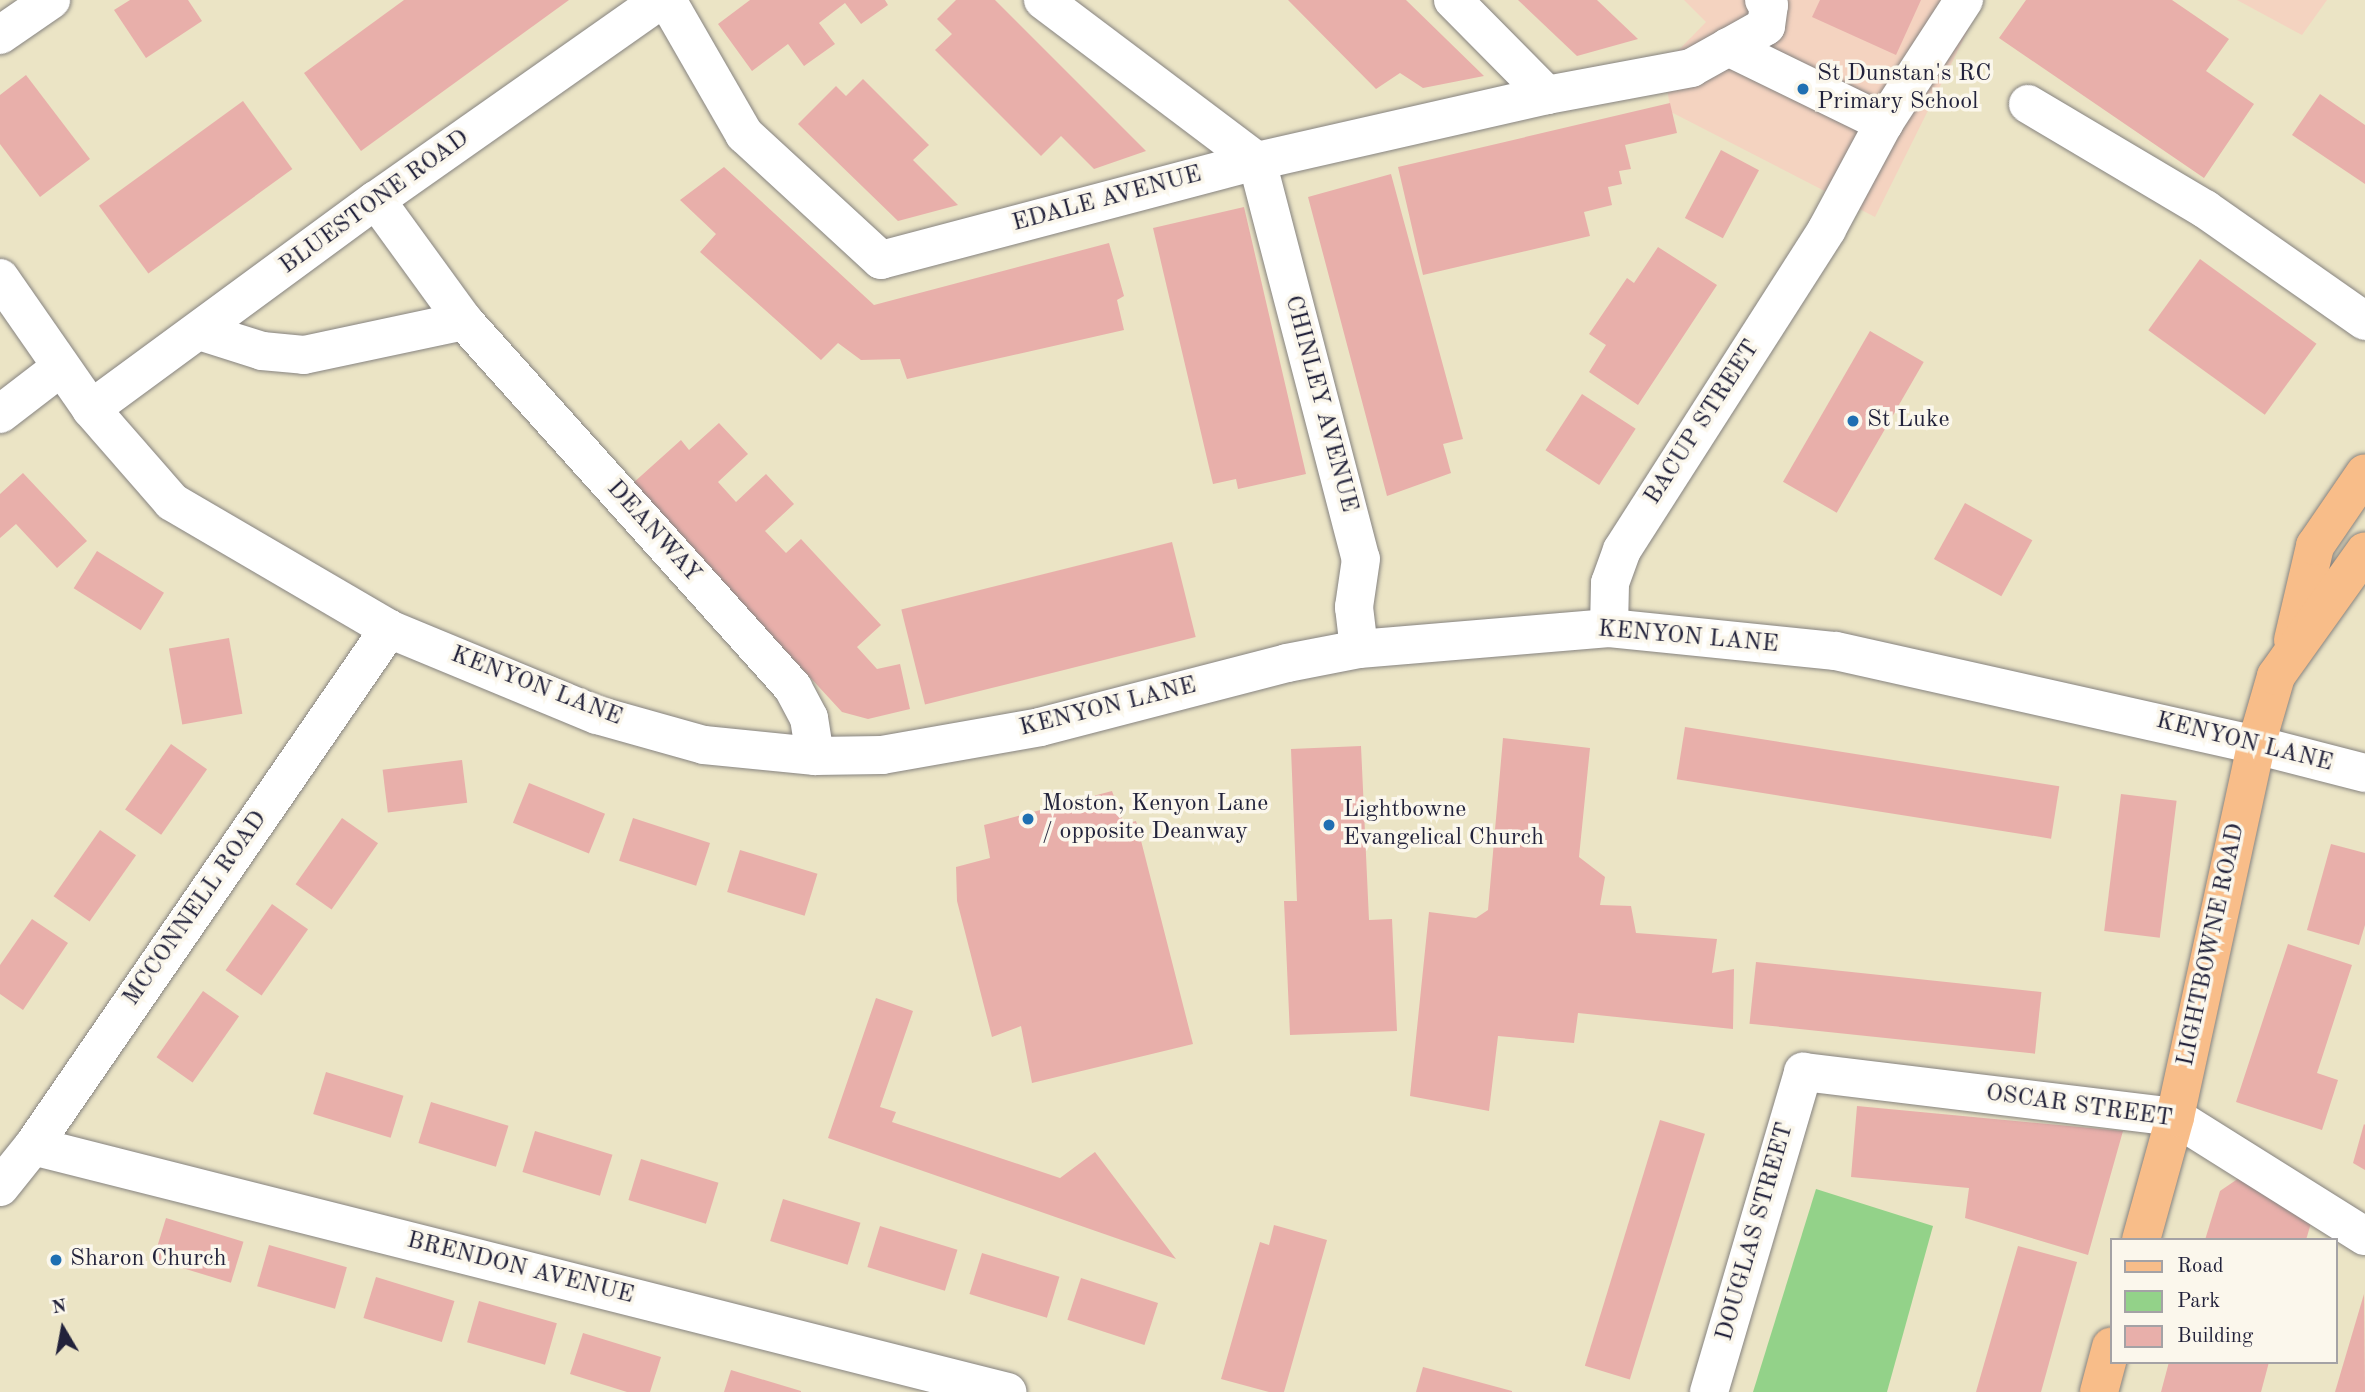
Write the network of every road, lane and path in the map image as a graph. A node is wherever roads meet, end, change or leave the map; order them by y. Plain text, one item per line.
1 (51, 0) edge
2 (660, 0) edge
3 (667, 0) edge
4 (1043, 0) edge
5 (1453, 0) edge
6 (1764, 0) edge
7 (1964, 0) edge
8 (0, 35) edge
9 (1728, 47) junction
10 (1547, 96) junction
11 (2028, 104) dead end
12 (1884, 123) junction
13 (1257, 161) junction
14 (376, 200) junction
15 (0, 278) edge
16 (464, 321) junction
17 (2365, 321) edge
18 (200, 331) junction
19 (60, 368) junction
20 (91, 409) junction
21 (0, 414) edge
22 (2365, 473) edge
23 (2365, 551) edge
24 (1609, 628) junction
25 (389, 629) junction
26 (1359, 649) junction
27 (2290, 653) junction
28 (2256, 744) junction
29 (815, 756) junction
30 (2365, 773) edge
31 (1803, 1072) joint
32 (2175, 1117) junction
33 (33, 1146) junction
34 (0, 1187) edge
35 (2365, 1236) edge
36 (2142, 1238) edge
37 (2110, 1351) edge
38 (1007, 1392) edge
39 (1709, 1392) edge
40 (2099, 1392) edge

1 - 8 street
2 - 14 street, BLUESTONE ROAD
3 - 13 street, EDALE AVENUE
4 - 13 street
5 - 10 street
6 - 9 street, EDALE AVENUE
7 - 12 street, BACUP STREET
9 - 10 street, EDALE AVENUE
9 - 12 street
10 - 13 street, EDALE AVENUE
11 - 17 street
12 - 24 street, BACUP STREET
13 - 26 street, CHINLEY AVENUE
14 - 16 street, DEANWAY
14 - 18 street, BLUESTONE ROAD
15 - 19 street, KENYON LANE
16 - 18 street
16 - 29 street, DEANWAY
18 - 20 street, BLUESTONE ROAD
19 - 20 street, KENYON LANE
19 - 21 street
20 - 25 street, KENYON LANE
22 - 27 main road, LIGHTBOWNE ROAD
23 - 27 main road, LIGHTBOWNE ROAD
24 - 26 street, KENYON LANE
24 - 28 street, KENYON LANE
25 - 29 street, KENYON LANE
25 - 33 street, MCCONNELL ROAD
26 - 29 street, KENYON LANE
27 - 28 main road, LIGHTBOWNE ROAD
28 - 30 street, KENYON LANE
28 - 32 main road, LIGHTBOWNE ROAD
31 - 32 street, OSCAR STREET
31 - 39 street, DOUGLAS STREET
32 - 35 street, OSCAR STREET
32 - 36 main road, LIGHTBOWNE ROAD
33 - 34 street, MCCONNELL ROAD
33 - 38 street, BRENDON AVENUE
37 - 40 main road

